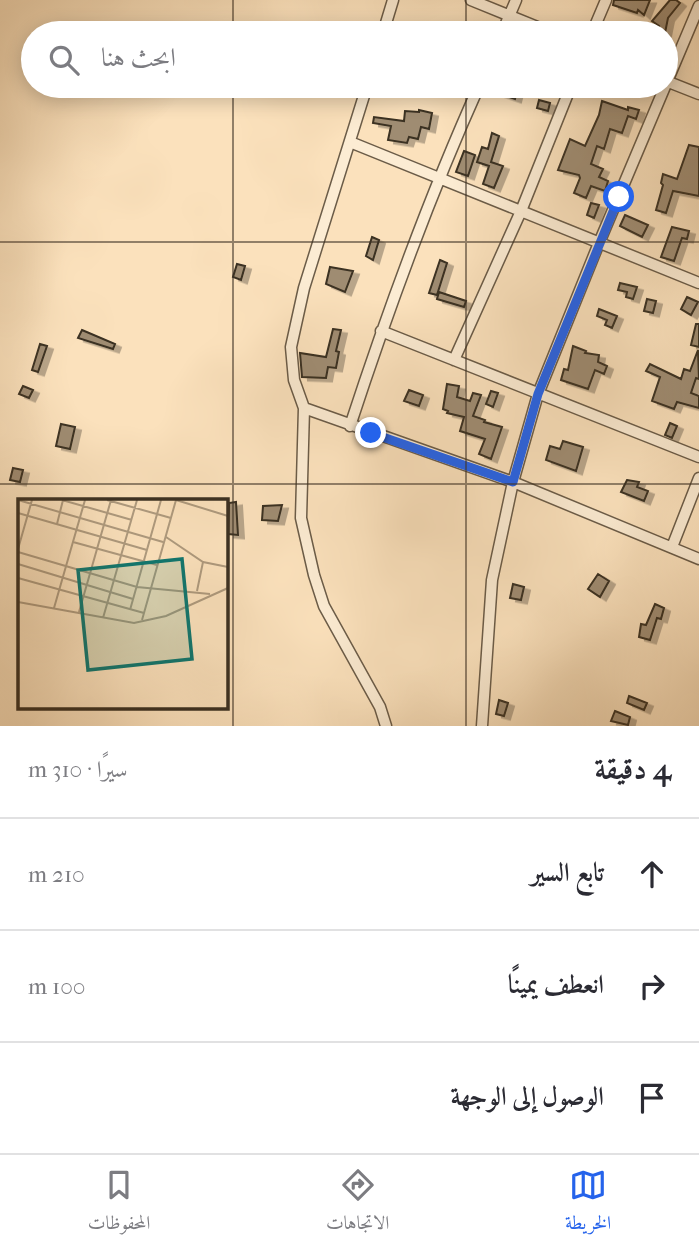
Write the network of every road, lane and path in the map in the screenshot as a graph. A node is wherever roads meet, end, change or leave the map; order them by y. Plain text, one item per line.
1 (393, 0) edge
2 (471, 0) edge
3 (516, 0) edge
4 (606, 0) edge
5 (699, 6) edge
6 (510, 16) junction
7 (387, 21) edge
8 (508, 21) edge
9 (522, 21) edge
10 (597, 21) edge
11 (678, 55) edge
12 (678, 85) edge
13 (699, 94) edge
14 (363, 98) edge
15 (474, 98) edge
16 (566, 98) edge
17 (660, 98) edge
18 (350, 142) junction
19 (438, 177) junction
20 (521, 211) junction
21 (599, 243) junction
22 (699, 283) edge
23 (381, 331) junction
24 (454, 360) junction
25 (538, 394) junction
26 (304, 408) junction
27 (350, 426) junction
28 (699, 457) edge
29 (699, 478) edge
30 (513, 482) junction
31 (672, 547) junction
32 (699, 559) edge
33 (386, 726) edge
34 (482, 726) edge

1 - 7 street
2 - 6 street
3 - 6 street
4 - 10 street
5 - 11 street
6 - 8 street
6 - 9 street
12 - 13 street
14 - 18 street
15 - 19 street
16 - 20 street
17 - 21 street
18 - 19 street
18 - 26 street
19 - 20 street
19 - 23 street
20 - 21 street
20 - 24 street
21 - 22 street
21 - 25 street
23 - 24 street
23 - 27 street
24 - 25 street
25 - 28 street
25 - 30 street
26 - 27 street
26 - 33 street
27 - 30 street
29 - 31 street
30 - 31 street
30 - 34 street
31 - 32 street

